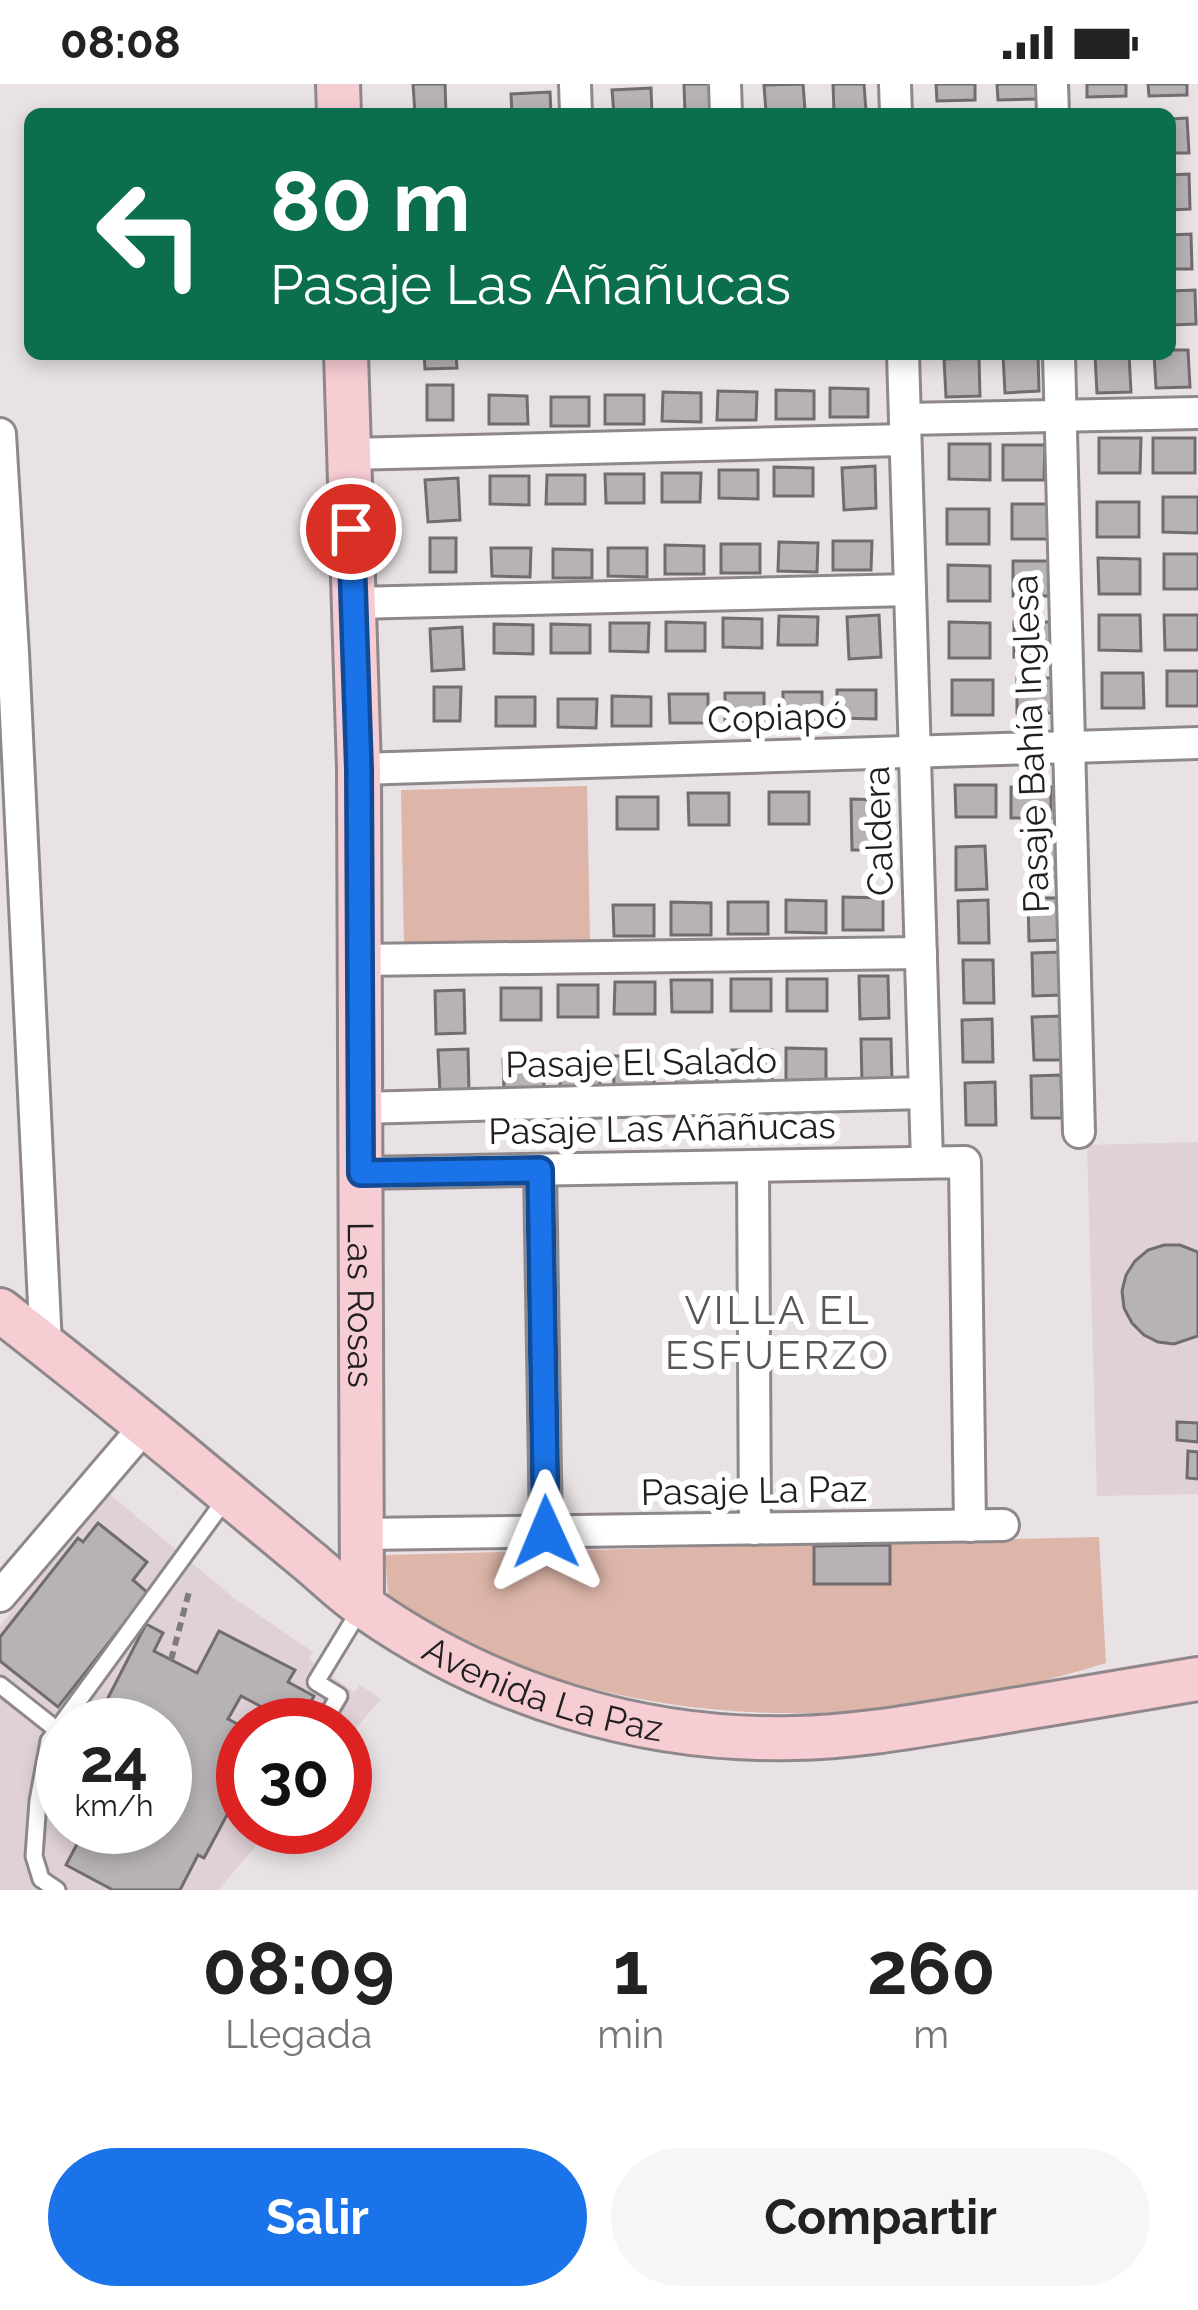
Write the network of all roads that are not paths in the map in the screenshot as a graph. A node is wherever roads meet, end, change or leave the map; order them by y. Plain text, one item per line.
1 (346, 360) edge
2 (903, 360) edge
3 (1059, 360) edge
4 (1198, 413) edge
5 (1060, 418) junction
6 (905, 430) junction
7 (0, 434) edge
8 (349, 454) junction
9 (910, 590) junction
10 (354, 603) junction
11 (1198, 742) edge
12 (1069, 747) junction
13 (915, 752) junction
14 (359, 769) junction
15 (921, 953) junction
16 (359, 960) junction
17 (925, 1094) junction
18 (360, 1108) junction
19 (1079, 1132) dead end
20 (927, 1162) junction
21 (753, 1166) junction
22 (540, 1170) junction
23 (361, 1173) junction
24 (0, 1310) edge
25 (46, 1346) junction
26 (146, 1425) junction
27 (229, 1495) junction
28 (1003, 1525) dead end
29 (970, 1526) junction
30 (755, 1529) junction
31 (546, 1532) junction
32 (362, 1534) junction
33 (0, 1596) edge
34 (362, 1606) junction
35 (1198, 1678) edge
36 (0, 1684) edge
37 (81, 1698) edge
38 (338, 1698) edge
39 (36, 1713) edge
40 (36, 1828) edge
41 (57, 1890) edge

1 - 8 main road, Las Rosas
2 - 6 street, Caldera
3 - 5 street, Pasaje Bahía Inglesa
4 - 5 street
5 - 6 street
5 - 12 street, Pasaje Bahía Inglesa
6 - 8 street
6 - 9 street, Caldera
7 - 25 street
8 - 10 main road, Las Rosas
9 - 10 street
9 - 13 street, Caldera
10 - 14 main road, Las Rosas
11 - 12 street, Copiapó
12 - 13 street, Copiapó
12 - 19 street, Pasaje Bahía Inglesa
13 - 14 street, Copiapó
13 - 15 street, Caldera
14 - 16 main road, Las Rosas
15 - 16 street
15 - 17 street, Caldera
16 - 18 main road, Las Rosas
17 - 18 street, Pasaje El Salado
17 - 20 street, Caldera
18 - 23 main road, Las Rosas
20 - 21 street, Pasaje Las Añañucas
20 - 29 street, Pasaje Las Añañucas
21 - 22 street, Pasaje Las Añañucas
21 - 30 street
22 - 23 street, Pasaje Las Añañucas
22 - 31 street
23 - 32 main road, Las Rosas
24 - 25 main road, Avenida La Paz
25 - 26 main road, Avenida La Paz
26 - 27 main road, Avenida La Paz
26 - 33 street
27 - 34 main road, Avenida La Paz
27 - 37 lane
28 - 29 street, Pasaje La Paz
29 - 30 street, Pasaje La Paz
30 - 31 street, Pasaje La Paz
31 - 32 street, Pasaje La Paz
32 - 34 main road, Las Rosas
34 - 35 main road, Avenida La Paz
34 - 38 lane
36 - 39 lane
40 - 41 lane

